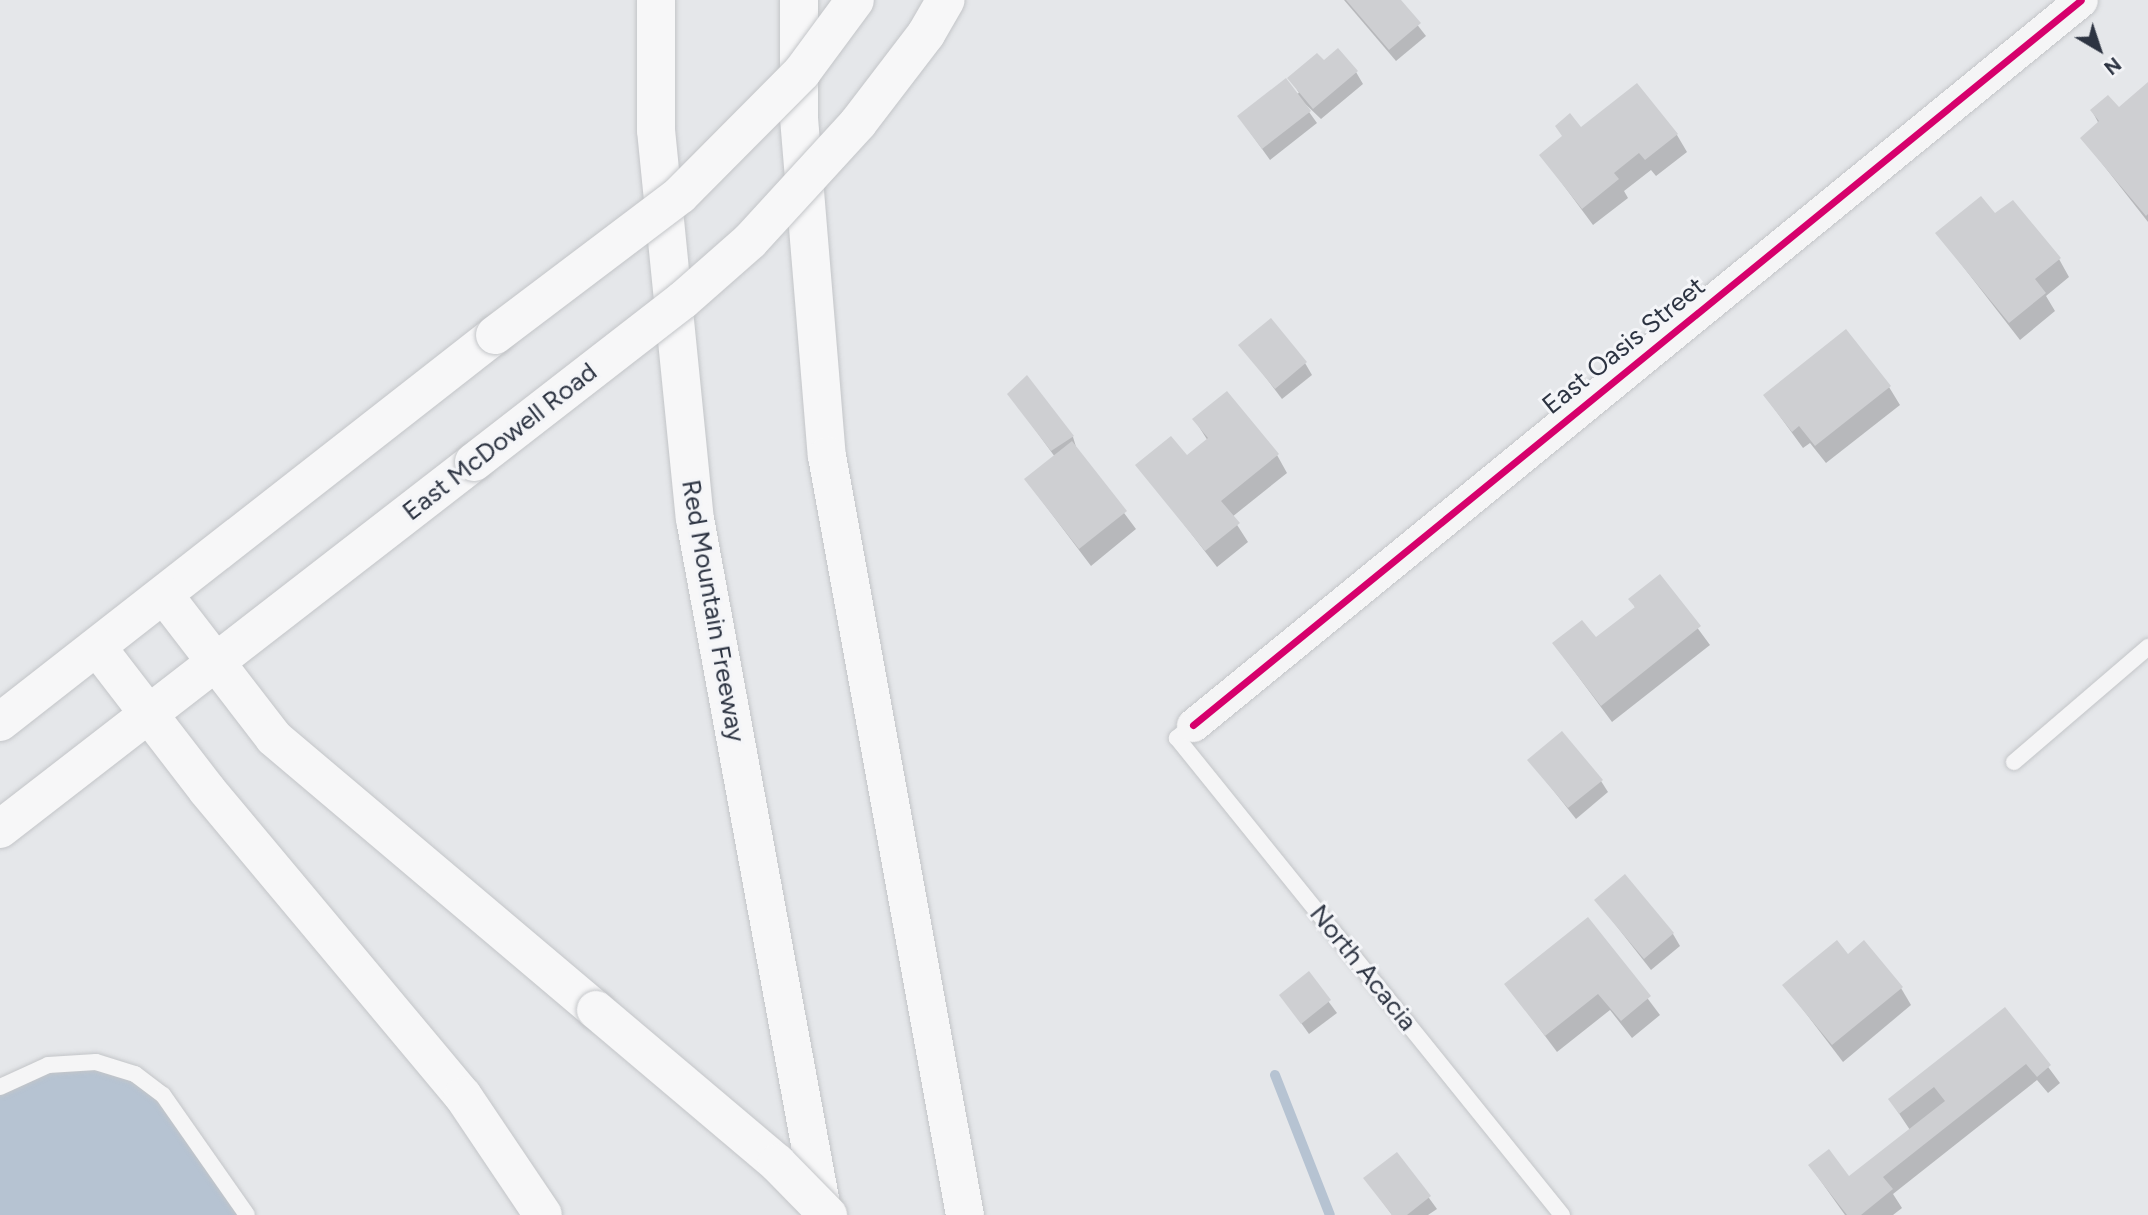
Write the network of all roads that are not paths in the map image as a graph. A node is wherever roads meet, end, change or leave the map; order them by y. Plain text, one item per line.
1 (656, 0) edge
2 (799, 0) edge
3 (855, 0) edge
4 (946, 0) edge
5 (2081, 0) edge
6 (164, 595) junction
7 (97, 647) junction
8 (2148, 648) edge
9 (216, 660) junction
10 (146, 715) junction
11 (0, 722) edge
12 (1193, 725) joint
13 (2014, 762) dead end
14 (0, 829) edge
15 (0, 1087) edge
16 (247, 1215) edge
17 (543, 1215) edge
18 (825, 1215) edge
19 (965, 1215) edge
20 (1562, 1215) edge

1 - 18 main road, Red Mountain Freeway
2 - 19 main road
3 - 6 main road, bridge
4 - 9 main road, East McDowell Road, bridge
5 - 12 street, East Oasis Street
6 - 7 main road
6 - 9 main road
7 - 10 main road
7 - 11 main road
8 - 13 lane
9 - 10 main road, East McDowell Road
9 - 18 main road, bridge
10 - 14 main road, East McDowell Road
10 - 17 main road
12 - 20 lane, North Acacia
15 - 16 lane

